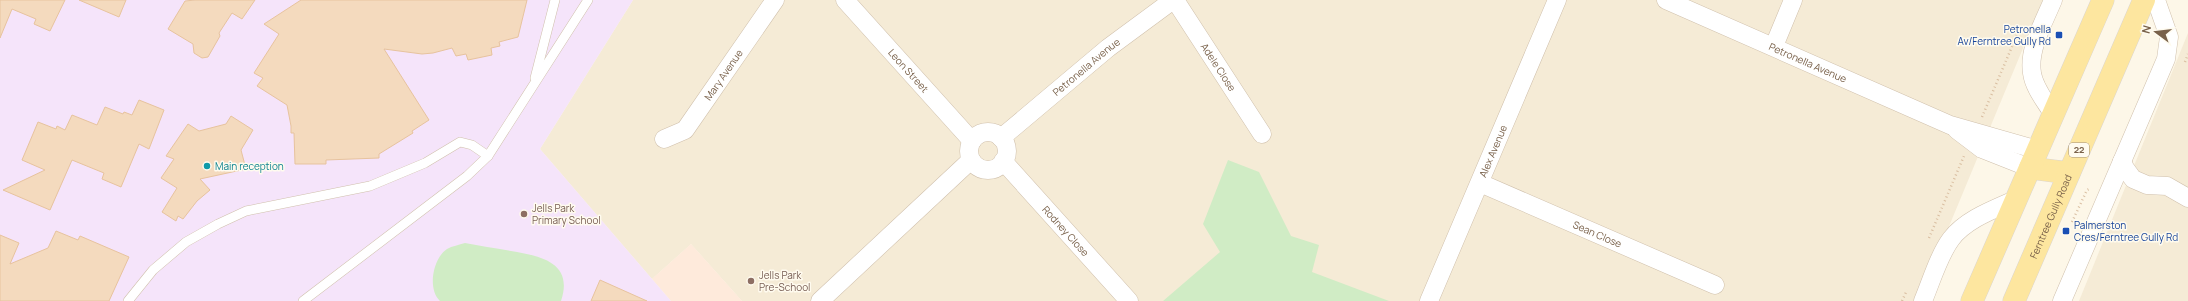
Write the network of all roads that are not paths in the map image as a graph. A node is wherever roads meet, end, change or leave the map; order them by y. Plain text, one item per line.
1 (555, 0) edge
2 (588, 0) edge
3 (775, 0) edge
4 (845, 0) edge
5 (1174, 0) edge
6 (1557, 0) edge
7 (1666, 0) edge
8 (1793, 0) edge
9 (2053, 0) edge
10 (2103, 0) edge
11 (2144, 0) edge
12 (2156, 0) edge
13 (1774, 46) junction
14 (534, 86) junction
15 (2053, 114) junction
16 (1262, 134) dead end
17 (1001, 138) junction
18 (664, 139) dead end
19 (972, 141) junction
20 (488, 156) junction
21 (2034, 159) junction
22 (971, 160) junction
23 (1004, 161) junction
24 (2122, 161) junction
25 (2069, 173) junction
26 (1480, 183) junction
27 (2181, 195) edge
28 (2016, 199) junction
29 (1715, 285) dead end
30 (825, 300) edge
31 (128, 301) edge
32 (303, 301) edge
33 (1129, 301) edge
34 (1429, 301) edge
35 (1923, 301) edge
36 (1972, 301) edge
37 (2014, 301) edge
38 (2062, 301) edge

1 - 14 lane
2 - 14 lane
3 - 18 street, Mary Avenue
4 - 19 street, Leon Street
5 - 16 street, Adele Close
5 - 17 street, Petronella Avenue
6 - 26 street, Alex Avenue
7 - 13 street, Petronella Avenue
8 - 13 street
9 - 15 street
10 - 15 main road
11 - 25 main road, Ferntree Gully Road / 22
12 - 24 street
13 - 21 street, Petronella Avenue
14 - 20 lane
15 - 21 main road
17 - 19 street
17 - 23 street
19 - 22 street
20 - 31 lane
20 - 32 lane
21 - 25 main road
21 - 28 main road
22 - 23 street
22 - 30 street
23 - 33 street, Rodney Close
24 - 27 street
24 - 38 street
25 - 37 main road, Ferntree Gully Road / 22
26 - 29 street, Sean Close
26 - 34 street, Alex Avenue
28 - 35 street
28 - 36 main road

